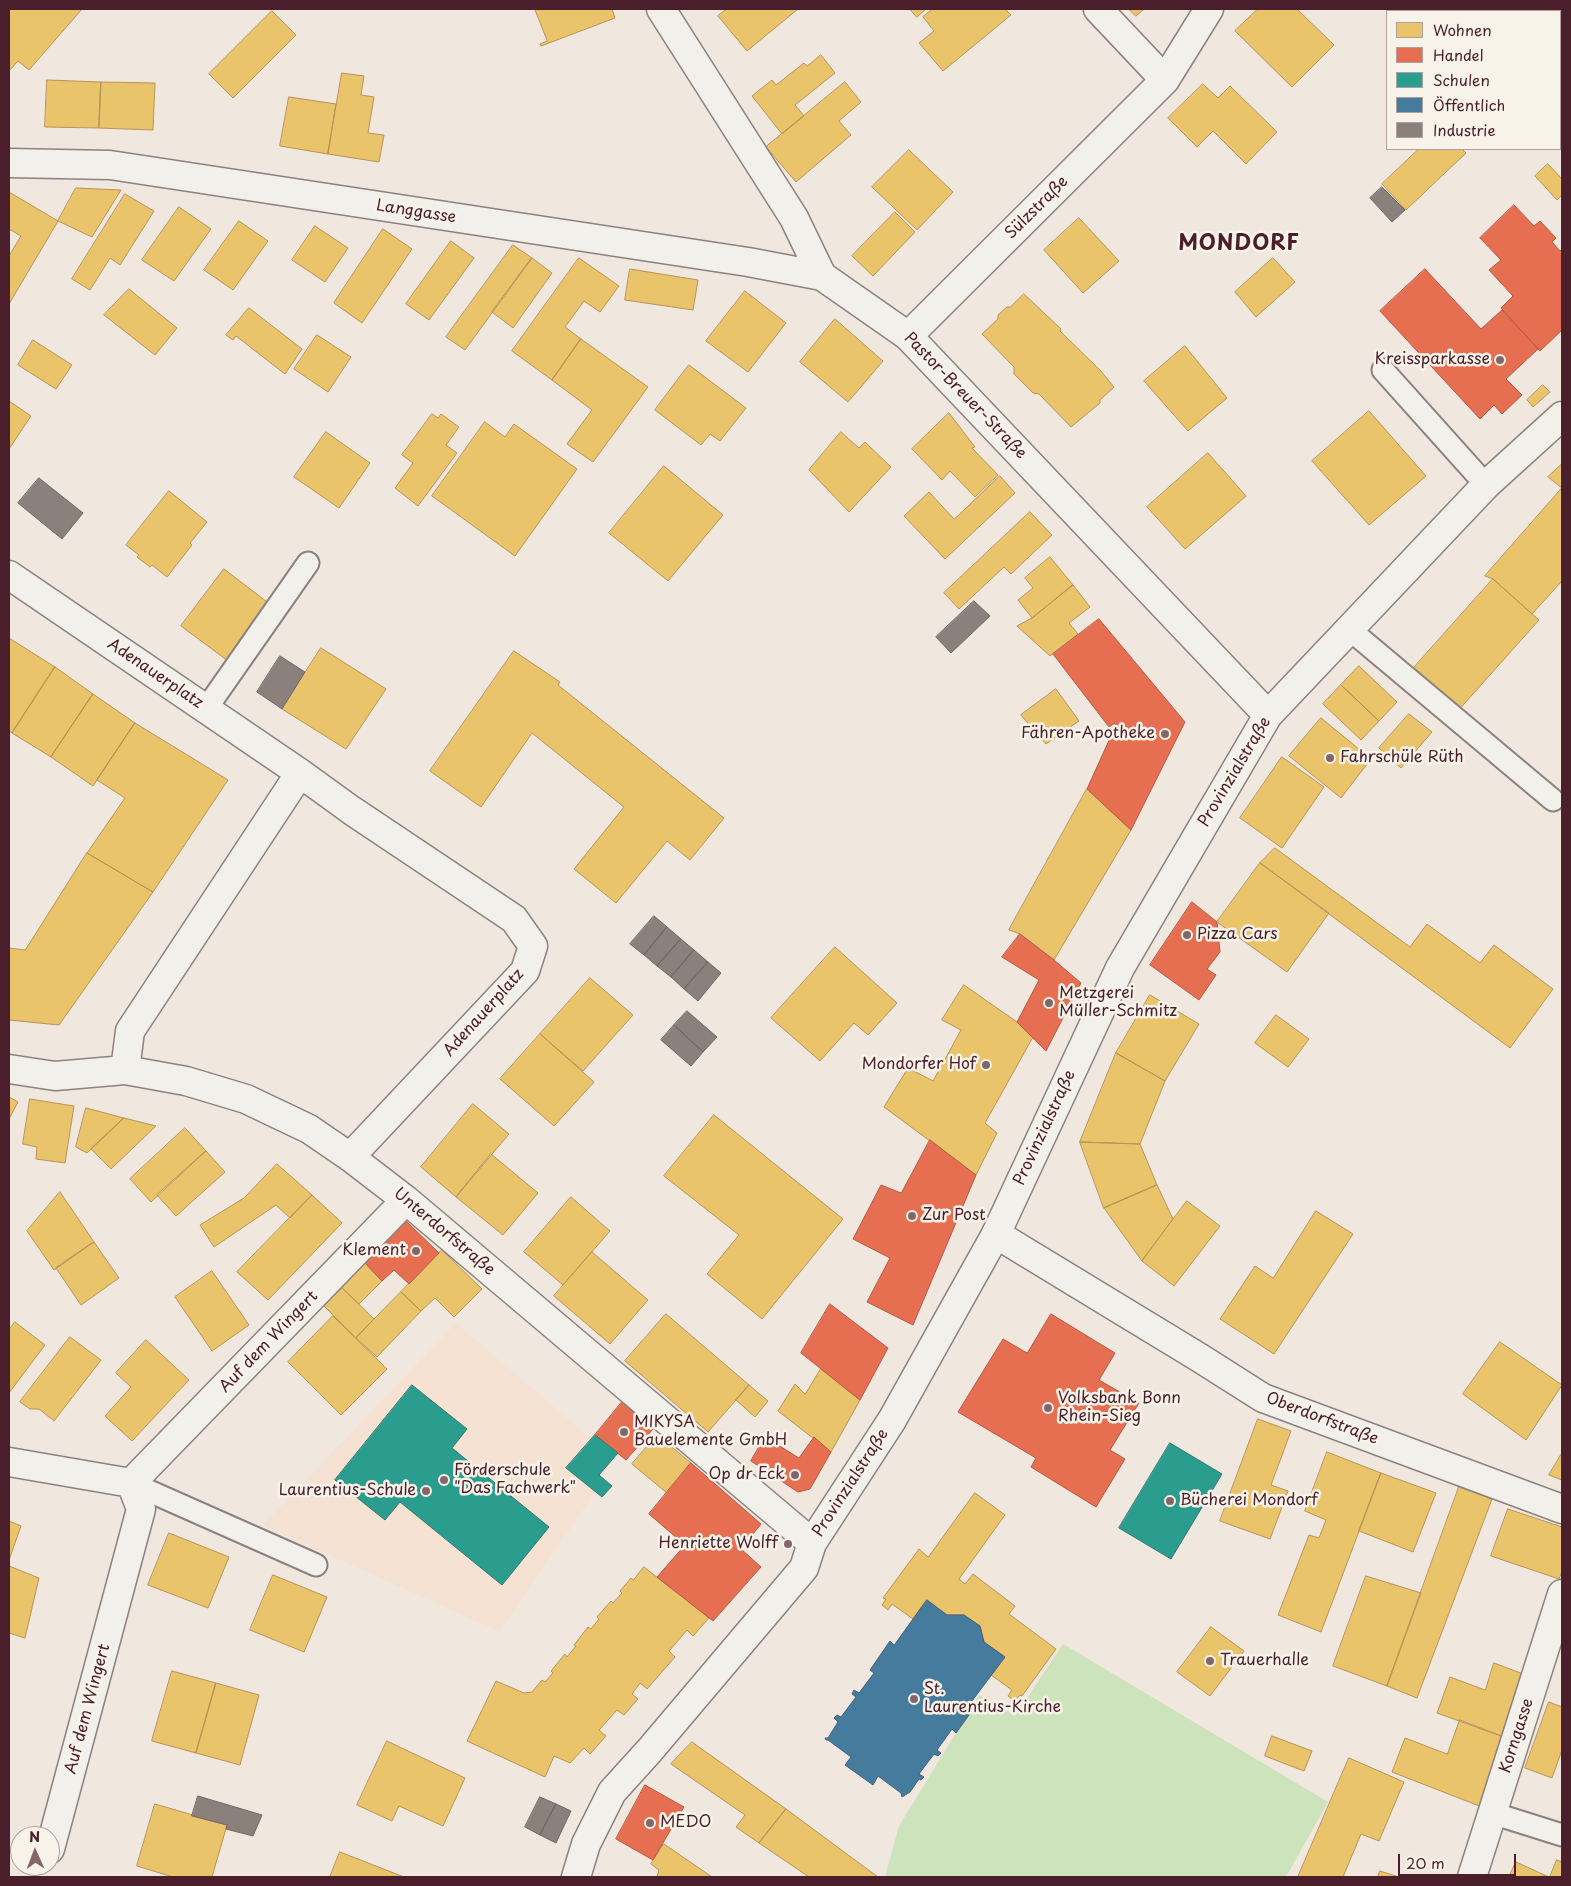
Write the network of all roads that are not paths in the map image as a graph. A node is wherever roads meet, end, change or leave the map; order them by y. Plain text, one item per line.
1 (661, 9) edge
2 (1098, 9) edge
3 (1209, 9) edge
4 (1166, 80) junction
5 (9, 163) edge
6 (822, 276) junction
7 (908, 336) junction
8 (1383, 370) dead end
9 (1562, 416) edge
10 (1486, 485) junction
11 (308, 563) dead end
12 (9, 575) edge
13 (1349, 629) junction
14 (206, 709) junction
15 (1268, 715) junction
16 (300, 773) junction
17 (1553, 800) dead end
18 (9, 1070) edge
19 (125, 1070) junction
20 (350, 1157) junction
21 (406, 1200) junction
22 (996, 1234) junction
23 (9, 1462) edge
24 (131, 1484) junction
25 (1562, 1509) edge
26 (812, 1543) junction
27 (316, 1565) dead end
28 (1562, 1594) edge
29 (1492, 1813) junction
30 (56, 1826) edge
31 (1562, 1835) edge
32 (576, 1877) edge
33 (1472, 1877) edge

1 - 6 street, Pastor-Breuer-Straße
2 - 4 street
3 - 4 street, Sülzstraße
4 - 7 street, Sülzstraße
5 - 6 street, Langgasse
6 - 7 street, Pastor-Breuer-Straße
7 - 15 street, Pastor-Breuer-Straße
8 - 10 lane
9 - 10 street, Provinzialstraße
10 - 13 street, Provinzialstraße
11 - 14 lane
12 - 14 street, Adenauerplatz
13 - 15 street, Provinzialstraße
13 - 17 lane
14 - 16 street, Adenauerplatz
15 - 22 street, Provinzialstraße
16 - 19 street
16 - 20 street, Adenauerplatz
18 - 19 street, Unterdorfstraße
19 - 20 street, Unterdorfstraße
20 - 21 street, Unterdorfstraße
21 - 24 street, Auf dem Wingert
21 - 26 street, Unterdorfstraße
22 - 25 street, Oberdorfstraße
22 - 26 street, Provinzialstraße
23 - 24 street
24 - 27 lane
24 - 30 street, Auf dem Wingert
26 - 32 street, Provinzialstraße
28 - 29 street, Korngasse
29 - 31 lane
29 - 33 street, Korngasse

